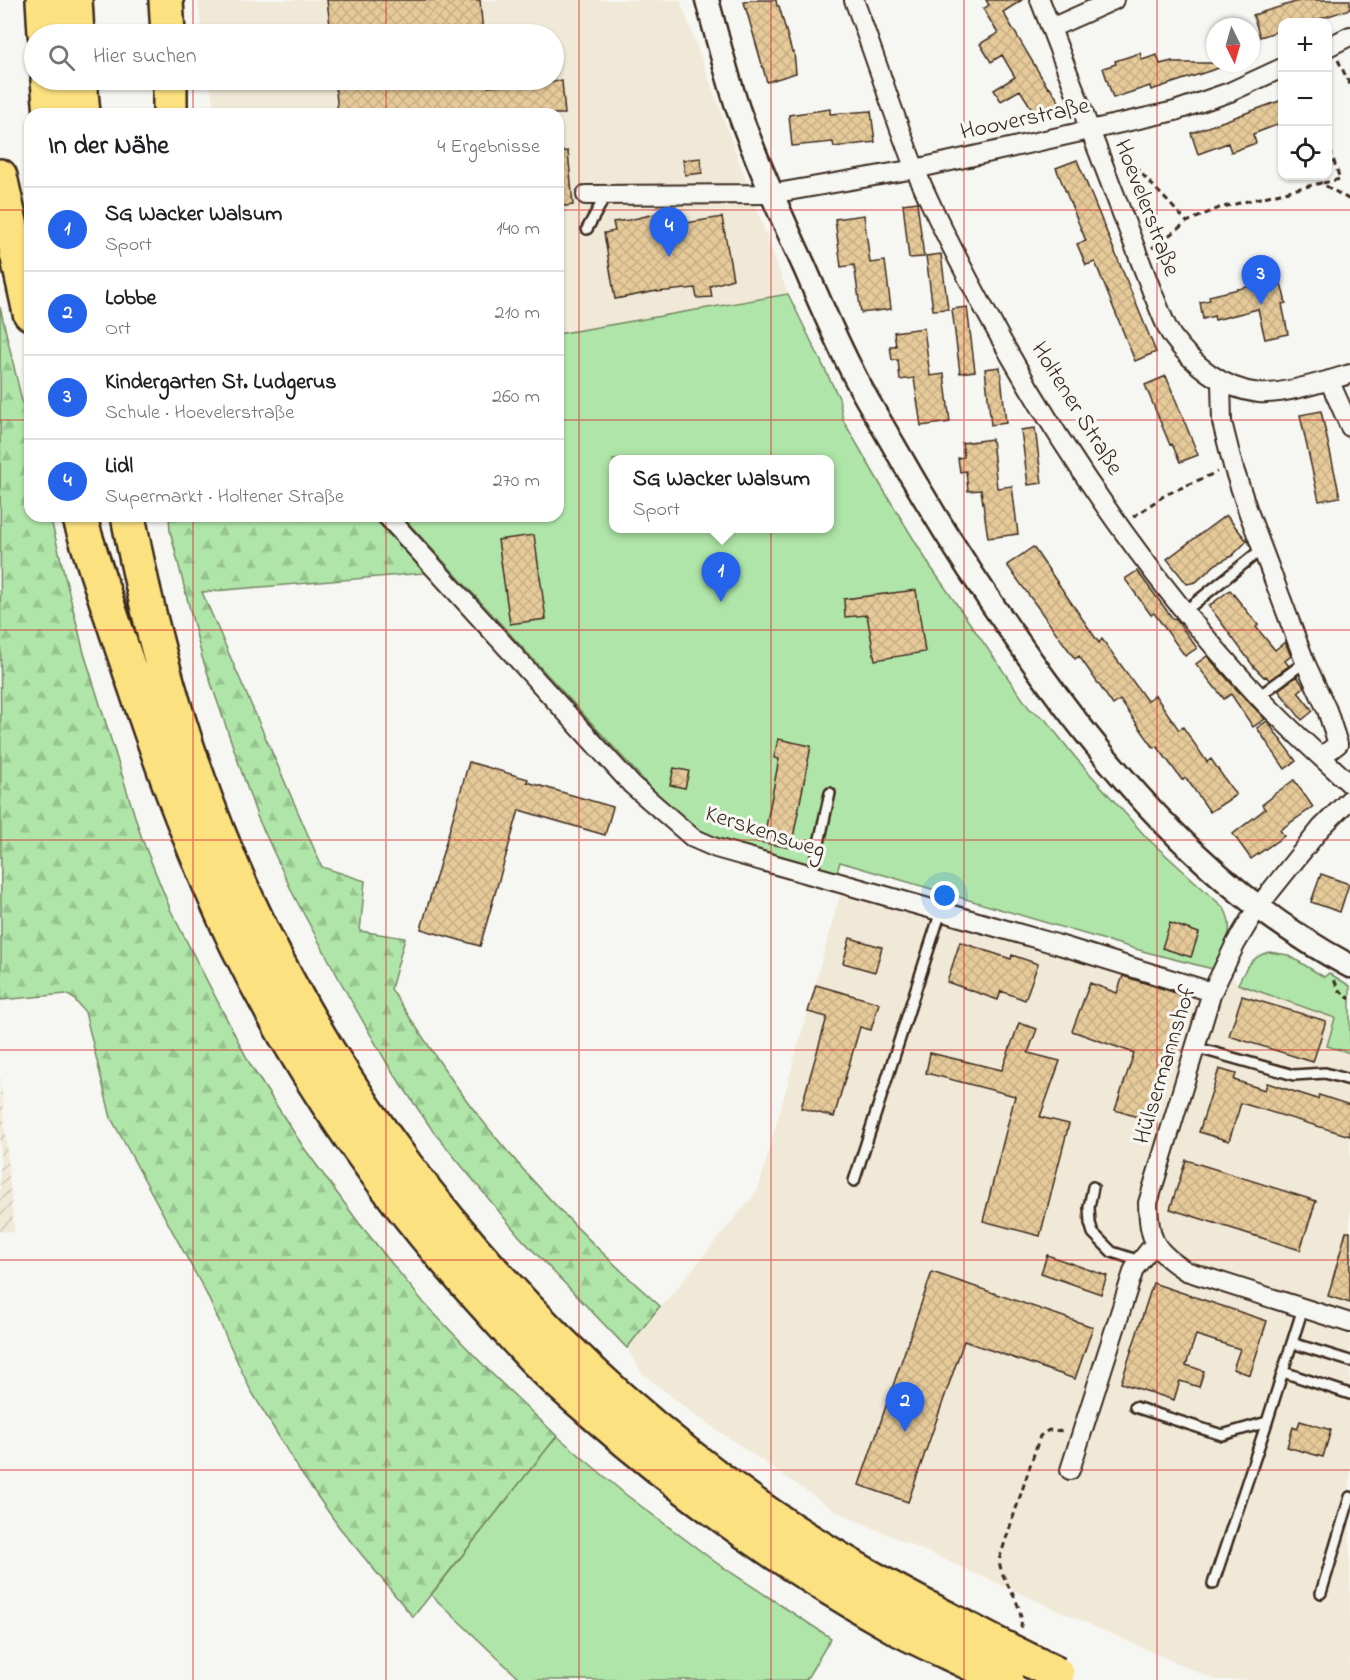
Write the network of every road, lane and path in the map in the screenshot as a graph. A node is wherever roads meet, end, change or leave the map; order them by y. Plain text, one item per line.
1 (43, 0) edge
2 (75, 0) edge
3 (166, 0) edge
4 (707, 0) edge
5 (854, 0) edge
6 (1041, 0) edge
7 (1113, 0) edge
8 (44, 24) edge
9 (76, 24) edge
10 (167, 24) edge
11 (1051, 28) junction
12 (1350, 36) edge
13 (1332, 45) edge
14 (1332, 52) edge
15 (1278, 70) edge
16 (1350, 85) edge
17 (49, 90) edge
18 (81, 90) edge
19 (170, 90) edge
20 (50, 108) edge
21 (82, 108) edge
22 (170, 108) edge
23 (1093, 138) junction
24 (1332, 156) edge
25 (915, 169) junction
26 (0, 176) edge
27 (1322, 183) junction
28 (771, 194) junction
29 (586, 195) dead end
30 (606, 195) junction
31 (1350, 200) edge
32 (1187, 222) junction
33 (587, 229) dead end
34 (1139, 259) junction
35 (24, 286) edge
36 (1350, 374) edge
37 (1329, 380) junction
38 (1221, 381) junction
39 (1350, 427) edge
40 (1233, 466) junction
41 (81, 522) edge
42 (97, 522) edge
43 (129, 522) edge
44 (145, 522) edge
45 (392, 522) edge
46 (1120, 528) junction
47 (1262, 549) junction
48 (145, 595) junction
49 (1185, 610) junction
50 (1305, 662) junction
51 (131, 676) junction
52 (1259, 696) junction
53 (1321, 757) junction
54 (1350, 784) edge
55 (830, 793) dead end
56 (1350, 799) edge
57 (812, 875) junction
58 (1257, 908) junction
59 (941, 911) junction
60 (1350, 966) edge
61 (1212, 992) junction
62 (1194, 1047) junction
63 (1350, 1080) edge
64 (854, 1181) dead end
65 (1093, 1186) dead end
66 (1154, 1244) junction
67 (1140, 1261) junction
68 (1303, 1308) junction
69 (1350, 1323) edge
70 (1292, 1343) junction
71 (1350, 1361) edge
72 (1283, 1372) junction
73 (1350, 1394) edge
74 (1135, 1407) dead end
75 (1267, 1422) junction
76 (1081, 1436) junction
77 (1070, 1470) dead end
78 (1350, 1497) edge
79 (1213, 1584) dead end
80 (1321, 1593) dead end
81 (1001, 1656) edge
82 (1064, 1677) edge

1 - 8 highway
2 - 9 highway
3 - 10 highway
4 - 28 street
5 - 25 street, Holtener Straße
6 - 11 street, Hoevelerstraße
7 - 11 street
11 - 23 street, Hoevelerstraße
12 - 13 street
14 - 16 path
15 - 23 street, Hooverstraße
17 - 20 highway
18 - 21 highway
19 - 22 highway
23 - 25 street, Hooverstraße
23 - 32 path
23 - 34 street, Hoevelerstraße
24 - 27 path
25 - 28 street, Hooverstraße
25 - 46 street, Holtener Straße
26 - 35 highway
27 - 31 path
27 - 32 path
28 - 30 street
28 - 58 street
29 - 30 street
30 - 33 lane
32 - 34 path
34 - 38 street, Hoevelerstraße
36 - 37 street, Hoevelerstraße
37 - 38 street, Hoevelerstraße
37 - 39 street
38 - 40 street
40 - 46 path
40 - 47 street
41 - 51 highway
42 - 51 highway
43 - 48 highway
44 - 48 highway
45 - 57 street, Kerskensweg
46 - 49 street, Holtener Straße
47 - 49 lane
47 - 50 street
48 - 81 highway
49 - 52 street, Holtener Straße
50 - 52 lane
50 - 53 street
51 - 81 highway
52 - 53 street, Holtener Straße
53 - 54 street, Holtener Straße
55 - 57 lane
56 - 58 street
57 - 59 street, Kerskensweg
58 - 60 street
58 - 61 street, Hülsermannshof
59 - 61 street, Kerskensweg
59 - 64 lane
61 - 62 street, Hülsermannshof
62 - 63 lane
62 - 66 street, Hülsermannshof
65 - 67 lane
66 - 67 street
66 - 68 street
67 - 76 street
68 - 69 street
68 - 70 lane
70 - 71 lane
70 - 72 lane
72 - 73 lane
72 - 75 lane
74 - 75 lane
75 - 79 lane
76 - 77 street
76 - 81 path
78 - 80 lane
81 - 82 highway, bridge

